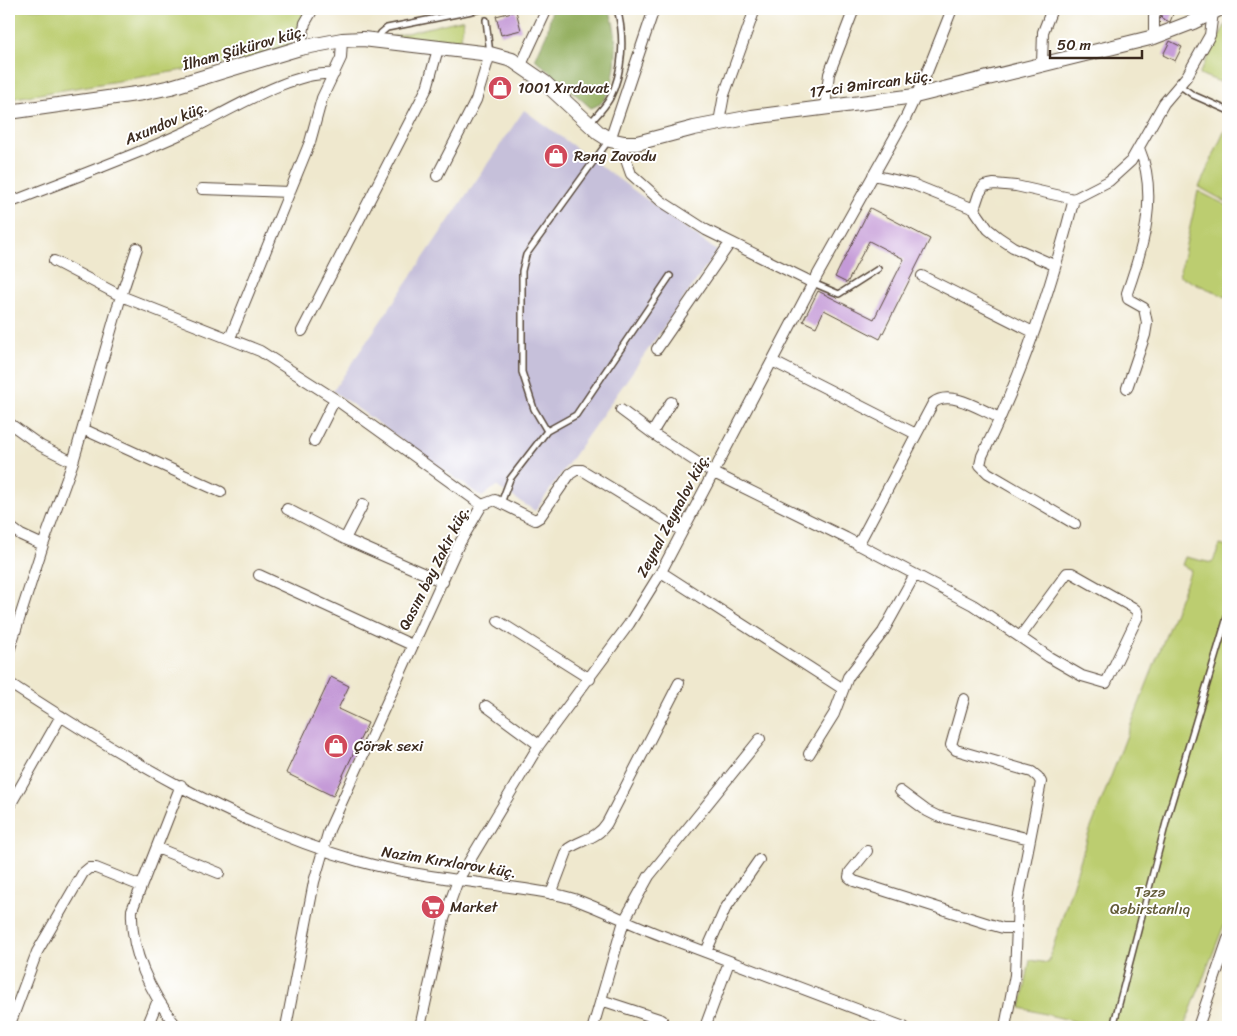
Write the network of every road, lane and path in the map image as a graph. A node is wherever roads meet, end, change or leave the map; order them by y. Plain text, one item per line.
1 (313, 9) edge
2 (482, 9) edge
3 (547, 9) edge
4 (617, 9) edge
5 (654, 9) edge
6 (755, 9) edge
7 (854, 9) edge
8 (952, 9) edge
9 (1052, 9) edge
10 (1157, 9) edge
11 (1216, 10) edge
12 (486, 20) dead end
13 (1154, 36) junction
14 (342, 40) junction
15 (377, 41) junction
16 (300, 48) junction
17 (438, 49) junction
18 (490, 54) junction
19 (521, 64) junction
20 (1042, 64) junction
21 (334, 74) junction
22 (1180, 85) junction
23 (915, 96) junction
24 (825, 107) junction
25 (1227, 110) dead end
26 (9, 112) edge
27 (719, 122) junction
28 (588, 125) junction
29 (610, 140) junction
30 (624, 143) junction
31 (1139, 148) junction
32 (872, 175) junction
33 (437, 176) dead end
34 (202, 189) dead end
35 (290, 192) junction
36 (1074, 199) junction
37 (9, 203) edge
38 (974, 209) junction
39 (730, 243) junction
40 (137, 248) dead end
41 (54, 262) dead end
42 (1054, 265) junction
43 (878, 269) dead end
44 (670, 276) dead end
45 (922, 276) dead end
46 (814, 283) junction
47 (121, 296) junction
48 (302, 331) dead end
49 (1033, 332) junction
50 (230, 338) junction
51 (657, 349) dead end
52 (772, 361) junction
53 (1128, 388) dead end
54 (335, 399) junction
55 (670, 402) dead end
56 (621, 410) dead end
57 (1000, 418) junction
58 (9, 423) edge
59 (82, 429) junction
60 (547, 431) junction
61 (652, 433) junction
62 (916, 434) junction
63 (314, 441) dead end
64 (73, 462) junction
65 (712, 472) junction
66 (221, 492) dead end
67 (501, 502) junction
68 (363, 504) dead end
69 (482, 505) junction
70 (287, 509) dead end
71 (1075, 524) dead end
72 (9, 526) edge
73 (682, 531) junction
74 (345, 539) junction
75 (43, 545) junction
76 (858, 545) junction
77 (661, 572) junction
78 (258, 575) dead end
79 (914, 576) junction
80 (442, 582) junction
81 (1228, 614) edge
82 (498, 621) dead end
83 (1020, 636) junction
84 (412, 645) junction
85 (9, 651) edge
86 (590, 679) junction
87 (9, 683) edge
88 (679, 683) dead end
89 (843, 689) junction
90 (964, 699) dead end
91 (486, 706) dead end
92 (61, 716) junction
93 (760, 739) dead end
94 (540, 745) junction
95 (809, 754) dead end
96 (181, 785) junction
97 (900, 791) dead end
98 (9, 807) edge
99 (1030, 839) junction
100 (157, 848) junction
101 (322, 850) junction
102 (867, 851) dead end
103 (759, 860) dead end
104 (219, 873) dead end
105 (458, 880) junction
106 (141, 886) junction
107 (551, 894) junction
108 (624, 921) junction
109 (1016, 928) junction
110 (1228, 939) edge
111 (706, 952) junction
112 (729, 962) junction
113 (158, 1000) junction
114 (601, 1000) junction
115 (11, 1013) edge
116 (662, 1020) dead end
117 (9, 1027) edge
118 (148, 1027) edge
119 (177, 1027) edge
120 (286, 1027) edge
121 (420, 1027) edge
122 (593, 1027) edge
123 (705, 1027) edge
124 (904, 1027) edge
125 (1006, 1027) edge
126 (1113, 1027) edge
127 (1198, 1027) edge

1 - 16 street
2 - 15 lane
3 - 19 street
4 - 28 lane
5 - 29 street
6 - 27 street
7 - 24 street
8 - 23 street, Zeynal Zeynalov küç.
9 - 20 street
10 - 13 street
11 - 13 street, 17-ci Əmircan küç.
11 - 22 street
12 - 18 lane
13 - 20 street, 17-ci Əmircan küç.
14 - 15 street, İlham Şükürov küç.
14 - 16 street, İlham Şükürov küç.
14 - 21 street
15 - 17 street, İlham Şükürov küç.
16 - 26 street, İlham Şükürov küç.
17 - 18 street, İlham Şükürov küç.
17 - 48 street
18 - 19 street, İlham Şükürov küç.
18 - 33 street
19 - 28 street, İlham Şükürov küç.
20 - 23 street, 17-ci Əmircan küç.
21 - 35 street
21 - 37 street, Axundov küç.
22 - 25 lane
22 - 31 street
23 - 24 street, 17-ci Əmircan küç.
23 - 32 street, Zeynal Zeynalov küç.
24 - 27 street, 17-ci Əmircan küç.
27 - 30 street, 17-ci Əmircan küç.
28 - 29 street, İlham Şükürov küç.
29 - 30 street, 17-ci Əmircan küç.
29 - 60 lane
30 - 39 street
31 - 36 street
31 - 53 street
32 - 38 street
32 - 46 street, Zeynal Zeynalov küç.
34 - 35 street
35 - 50 street
36 - 38 street
36 - 42 street
38 - 42 street
39 - 46 street
39 - 51 street
40 - 47 street
41 - 47 street, Qasım bəy Zakir küç.
42 - 49 street
43 - 46 lane
44 - 60 lane
45 - 49 street
46 - 52 street, Zeynal Zeynalov küç.
47 - 50 street, Qasım bəy Zakir küç.
47 - 59 street
49 - 57 street
50 - 54 street, Qasım bəy Zakir küç.
52 - 62 street
52 - 65 street, Zeynal Zeynalov küç.
54 - 63 street
54 - 69 street, Qasım bəy Zakir küç.
55 - 61 street
56 - 61 street
57 - 62 street
57 - 71 street
58 - 64 street
59 - 64 street
59 - 66 street
60 - 67 lane
61 - 65 street
62 - 76 street
64 - 75 street
65 - 73 street, Zeynal Zeynalov küç.
65 - 76 street
67 - 69 street
67 - 73 street
68 - 74 street
69 - 80 street, Qasım bəy Zakir küç.
70 - 74 street
72 - 75 street
73 - 77 street, Zeynal Zeynalov küç.
74 - 80 street
75 - 85 street
76 - 79 street
77 - 86 street, Zeynal Zeynalov küç.
77 - 89 street
78 - 84 street
79 - 83 street
79 - 89 street
80 - 84 street, Qasım bəy Zakir küç.
81 - 126 lane
82 - 86 street
83 - 83 street
84 - 101 street, Qasım bəy Zakir küç.
86 - 94 street, Zeynal Zeynalov küç.
87 - 92 street, Nazim Kırxlarov küç.
88 - 107 street
89 - 95 street
90 - 99 street
91 - 94 street
92 - 96 street, Nazim Kırxlarov küç.
92 - 98 street
93 - 108 street
94 - 105 street, Zeynal Zeynalov küç.
96 - 100 street
96 - 101 street, Nazim Kırxlarov küç.
97 - 99 street
99 - 109 street
100 - 104 street
100 - 106 street
101 - 105 street, Nazim Kırxlarov küç.
101 - 120 street, Qasım bəy Zakir küç.
102 - 109 street
103 - 111 street
105 - 107 street, Nazim Kırxlarov küç.
105 - 121 street, Zeynal Zeynalov küç.
106 - 113 street
106 - 115 street
107 - 108 street, Nazim Kırxlarov küç.
108 - 111 street, Nazim Kırxlarov küç.
108 - 114 street
109 - 125 street
110 - 127 street
111 - 112 street, Nazim Kırxlarov küç.
112 - 123 street
112 - 124 street, Nazim Kırxlarov küç.
113 - 118 street
113 - 119 street
114 - 116 street
114 - 122 street
115 - 117 street

